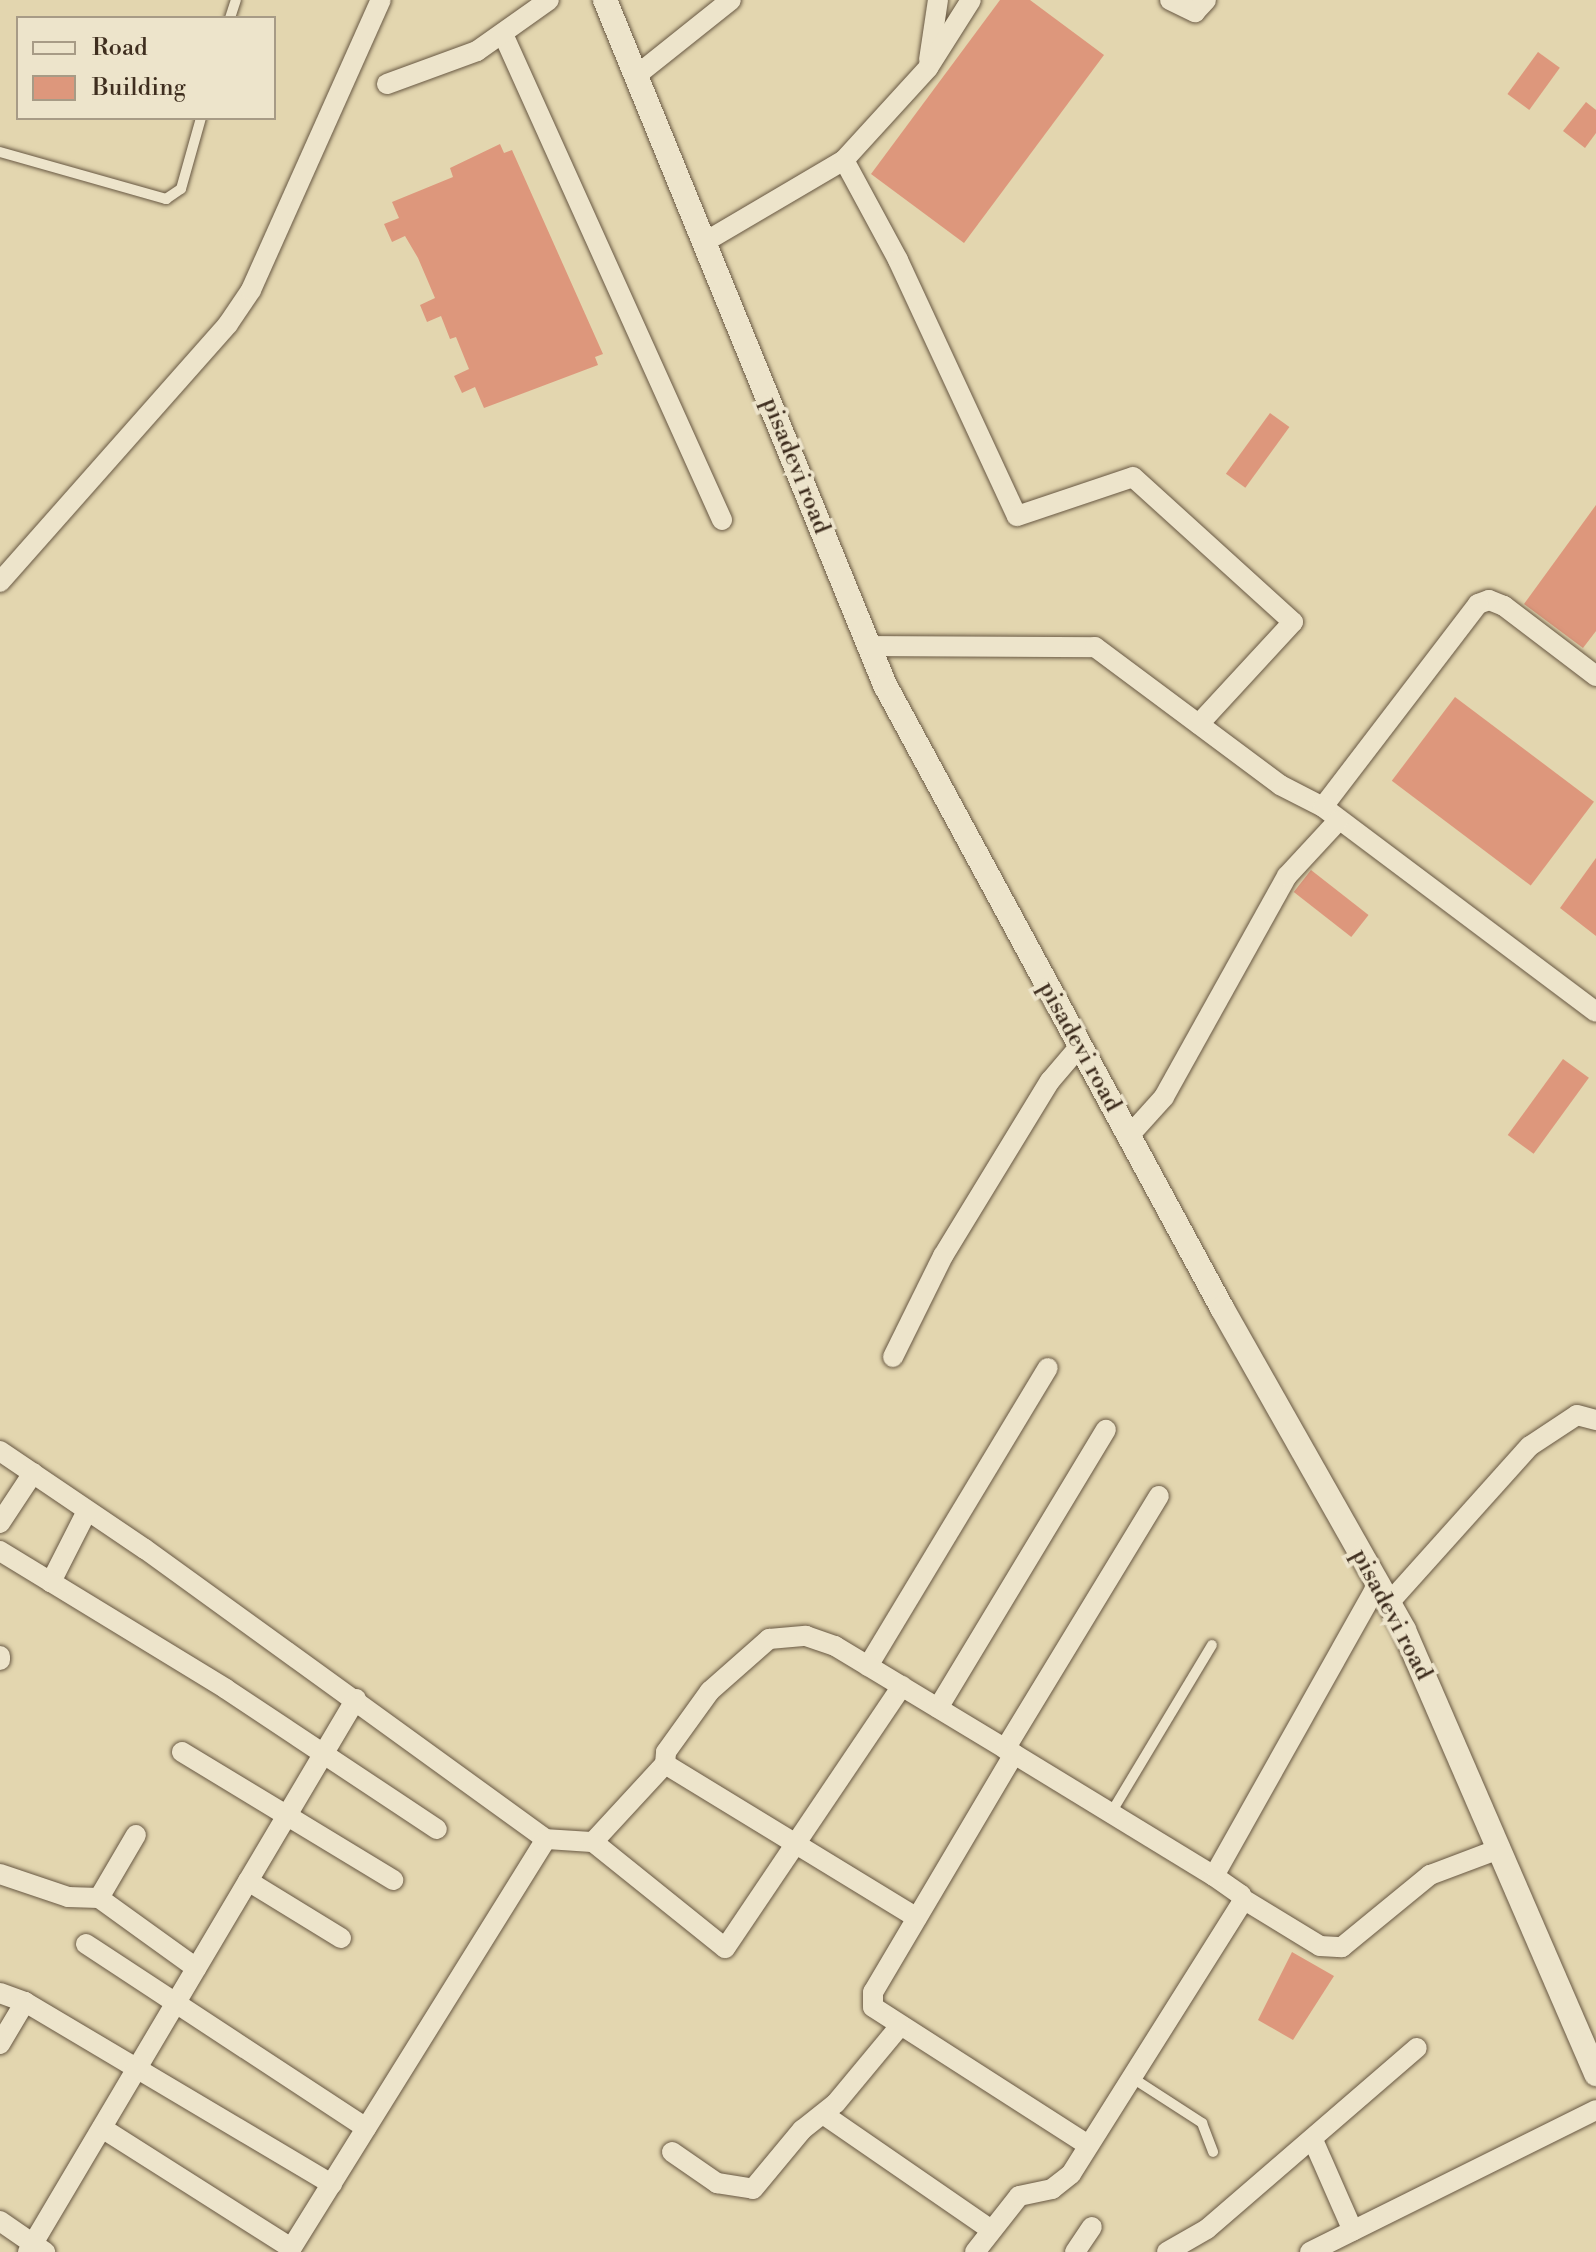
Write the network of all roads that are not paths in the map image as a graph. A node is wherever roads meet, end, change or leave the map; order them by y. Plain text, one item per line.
1 (381, 0) edge
2 (549, 0) edge
3 (605, 0) edge
4 (731, 0) edge
5 (938, 0) edge
6 (971, 0) edge
7 (1170, 0) edge
8 (1206, 0) edge
9 (503, 34) junction
10 (928, 68) junction
11 (637, 75) junction
12 (387, 84) dead end
13 (200, 120) edge
14 (0, 152) edge
15 (844, 160) junction
16 (703, 243) junction
17 (722, 520) dead end
18 (0, 582) edge
19 (869, 646) junction
20 (1596, 676) edge
21 (1199, 724) junction
22 (1331, 814) junction
23 (1596, 1012) edge
24 (1079, 1047) junction
25 (1128, 1137) junction
26 (893, 1357) dead end
27 (1048, 1368) dead end
28 (1596, 1420) edge
29 (1106, 1430) dead end
30 (0, 1451) edge
31 (33, 1473) junction
32 (1159, 1496) dead end
33 (87, 1511) junction
34 (0, 1523) edge
35 (0, 1551) edge
36 (51, 1582) junction
37 (1382, 1595) junction
38 (1212, 1645) dead end
39 (868, 1666) junction
40 (902, 1686) junction
41 (356, 1699) junction
42 (938, 1708) junction
43 (1009, 1751) junction
44 (182, 1752) dead end
45 (324, 1754) junction
46 (665, 1764) junction
47 (288, 1813) junction
48 (1111, 1813) junction
49 (437, 1829) dead end
50 (136, 1835) dead end
51 (546, 1839) junction
52 (593, 1842) junction
53 (796, 1846) junction
54 (1499, 1849) junction
55 (0, 1874) edge
56 (1214, 1876) junction
57 (393, 1880) dead end
58 (248, 1881) junction
59 (99, 1898) junction
60 (1243, 1899) junction
61 (917, 1918) junction
62 (341, 1938) dead end
63 (86, 1944) dead end
64 (196, 1968) junction
65 (0, 1993) edge
66 (25, 2002) junction
67 (175, 2004) junction
68 (899, 2027) junction
69 (0, 2044) edge
70 (1417, 2048) dead end
71 (139, 2069) junction
72 (1596, 2074) edge
73 (1131, 2077) junction
74 (1596, 2110) edge
75 (823, 2114) junction
76 (102, 2128) junction
77 (366, 2128) junction
78 (1313, 2140) junction
79 (1088, 2145) junction
80 (672, 2152) dead end
81 (1213, 2152) dead end
82 (332, 2184) junction
83 (0, 2221) edge
84 (1092, 2227) dead end
85 (991, 2230) junction
86 (1353, 2231) junction
87 (35, 2249) edge
88 (290, 2250) edge
89 (975, 2252) edge
90 (1075, 2252) edge
91 (1167, 2252) edge
92 (1310, 2252) edge

1 - 18 street
2 - 9 street
3 - 11 street, pisadevi road
4 - 11 street
5 - 10 street
6 - 10 street
7 - 8 street
9 - 12 street
9 - 17 street
10 - 15 street
11 - 16 street, pisadevi road
13 - 14 lane
15 - 16 street
15 - 21 street
16 - 19 street, pisadevi road
19 - 21 street
19 - 24 street, pisadevi road
20 - 22 street
21 - 22 street
22 - 23 street
22 - 25 street
24 - 25 street, pisadevi road
24 - 26 street
25 - 37 street, pisadevi road
27 - 39 street
28 - 37 street
29 - 42 street
30 - 31 street
31 - 33 street
31 - 34 street
32 - 43 street
33 - 36 street
33 - 41 street
35 - 36 street
36 - 45 street
37 - 54 street, pisadevi road
37 - 56 street
38 - 48 lane
39 - 40 street
39 - 46 street
40 - 42 street
40 - 53 street
41 - 45 street
41 - 51 street
42 - 43 street
43 - 48 street
43 - 61 street
44 - 47 street
45 - 47 street
45 - 49 street
46 - 52 street
46 - 53 street
47 - 57 street
47 - 58 street
48 - 56 street
50 - 59 street
51 - 52 street
51 - 77 street
52 - 53 street
53 - 61 street
54 - 60 street
54 - 72 street, pisadevi road
55 - 59 street
56 - 60 street
58 - 62 street
58 - 64 street
59 - 64 street
60 - 73 street
61 - 68 street
63 - 67 street
64 - 67 street
65 - 66 street
66 - 69 street
66 - 71 street
67 - 71 street
67 - 77 street
68 - 75 street
68 - 79 street
70 - 78 street
71 - 76 street
71 - 82 street
73 - 79 street
73 - 81 lane
74 - 86 street
75 - 80 street
75 - 85 street
76 - 87 street
76 - 88 street
77 - 82 street
78 - 86 street
78 - 91 street
79 - 85 street
82 - 88 street
83 - 87 street
84 - 90 street
85 - 89 street
86 - 92 street

